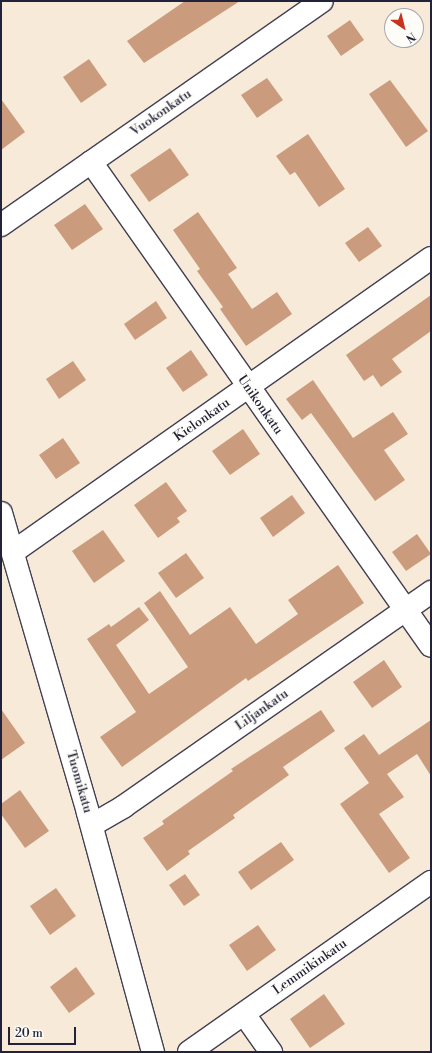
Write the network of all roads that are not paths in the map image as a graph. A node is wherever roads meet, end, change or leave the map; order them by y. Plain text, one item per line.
1 (322, 1) edge
2 (91, 162) junction
3 (1, 225) edge
4 (431, 258) edge
5 (248, 388) junction
6 (1, 513) edge
7 (13, 552) junction
8 (431, 592) edge
9 (406, 610) junction
10 (431, 646) edge
11 (92, 826) junction
12 (431, 882) edge
13 (244, 1014) junction
14 (153, 1052) edge
15 (190, 1052) edge
16 (271, 1052) edge

1 - 2 street, Vuokonkatu
2 - 3 street, Vuokonkatu
2 - 5 street, Unikonkatu
4 - 5 street, Kielonkatu
5 - 7 street, Kielonkatu
5 - 9 street, Unikonkatu
6 - 7 street, Tuomikatu
7 - 11 street, Tuomikatu
8 - 9 street, Liljankatu
9 - 10 street, Unikonkatu
9 - 11 street, Liljankatu
11 - 14 street, Tuomikatu
12 - 13 street, Lemmikinkatu
13 - 15 street, Lemmikinkatu
13 - 16 street

